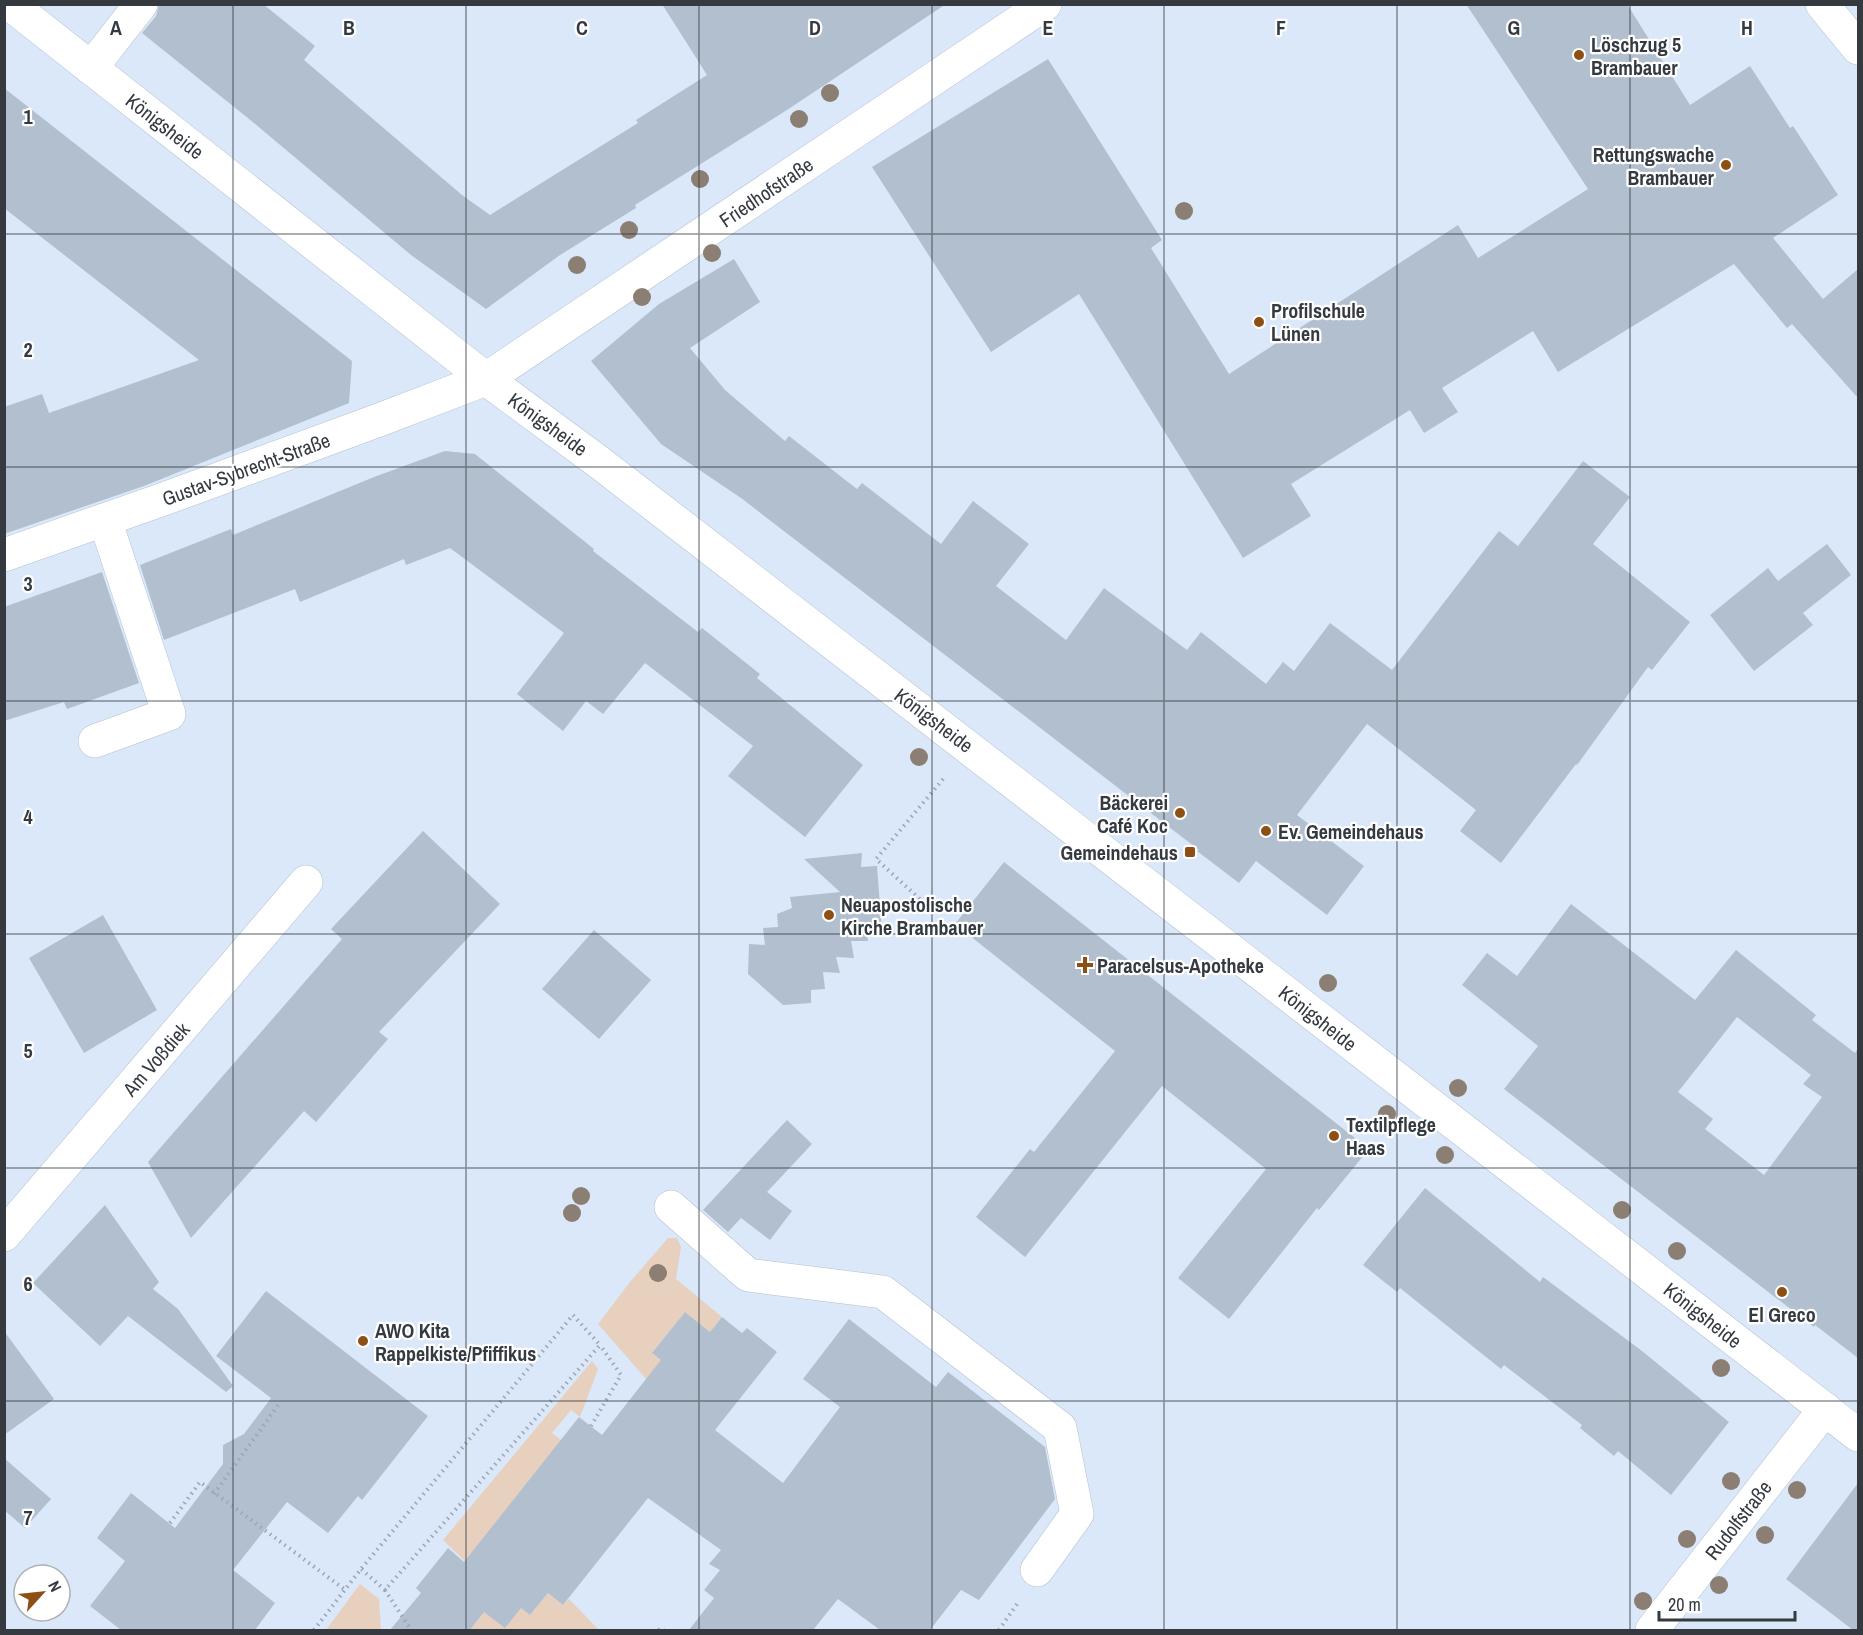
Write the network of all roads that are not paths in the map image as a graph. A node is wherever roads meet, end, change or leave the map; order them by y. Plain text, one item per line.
1 (10, 4) edge
2 (141, 4) edge
3 (1045, 4) edge
4 (1822, 4) edge
5 (1858, 48) edge
6 (91, 68) junction
7 (486, 379) junction
8 (105, 520) junction
9 (4, 555) edge
10 (95, 741) dead end
11 (306, 882) dead end
12 (671, 1207) dead end
13 (4, 1235) edge
14 (1825, 1409) junction
15 (1858, 1435) edge
16 (1037, 1570) dead end
17 (1652, 1630) edge

1 - 6 main road, Königsheide
2 - 6 main road
3 - 7 main road, Friedhofstraße
4 - 5 main road
6 - 7 main road, Königsheide
7 - 8 main road, Gustav-Sybrecht-Straße
7 - 14 main road, Königsheide
8 - 9 main road, Gustav-Sybrecht-Straße
8 - 10 main road
11 - 13 main road, Am Voßdiek
12 - 16 main road
14 - 15 main road, Königsheide
14 - 17 main road, Rudolfstraße

